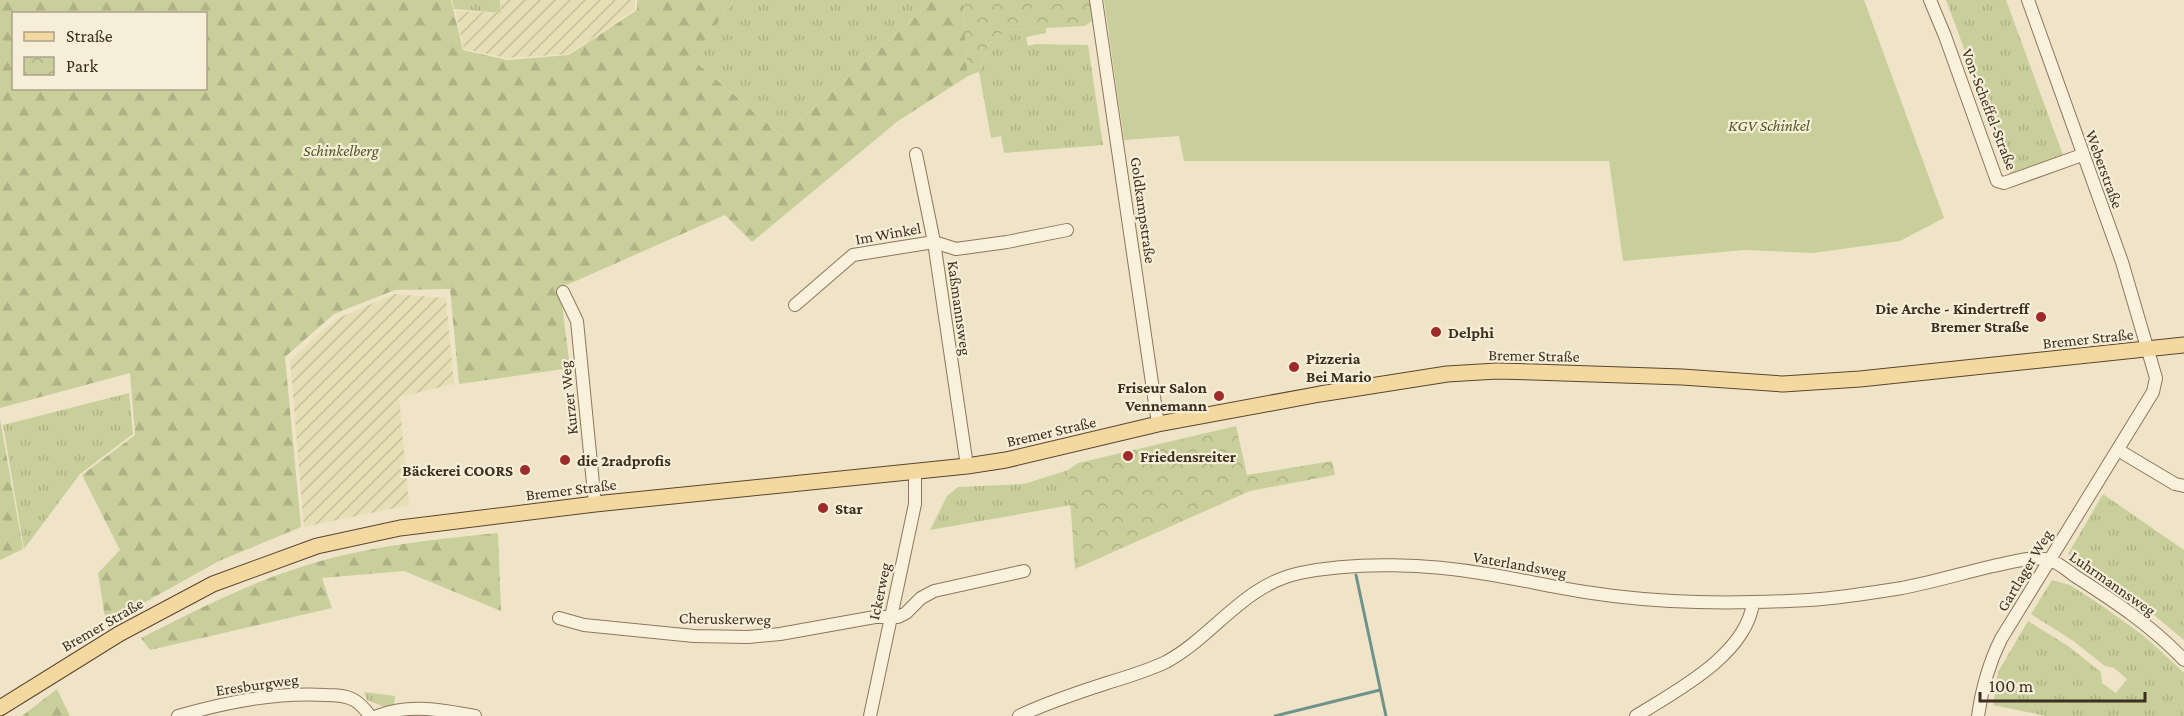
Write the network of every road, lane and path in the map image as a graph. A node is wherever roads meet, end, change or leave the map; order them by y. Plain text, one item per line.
1 (1096, 0) edge
2 (1930, 0) edge
3 (2028, 0) edge
4 (916, 154) dead end
5 (2082, 154) junction
6 (1067, 230) dead end
7 (934, 242) junction
8 (563, 292) dead end
9 (795, 305) dead end
10 (2184, 345) edge
11 (2148, 350) junction
12 (1158, 424) junction
13 (2118, 450) junction
14 (967, 466) junction
15 (915, 471) junction
16 (2184, 486) edge
17 (595, 504) junction
18 (2050, 560) junction
19 (1024, 571) dead end
20 (1753, 603) junction
21 (890, 617) junction
22 (559, 618) dead end
23 (2184, 660) edge
24 (0, 708) edge
25 (178, 716) edge
26 (370, 716) edge
27 (378, 716) edge
28 (475, 716) edge
29 (870, 716) edge
30 (1019, 716) edge
31 (1636, 716) edge
32 (1978, 716) edge

1 - 12 street, Goldkampstraße
2 - 5 street, Von-Scheffel-Straße
3 - 5 street, Weberstraße
4 - 7 street, Kaßmannsweg
5 - 11 street, Weberstraße
6 - 7 street
7 - 9 street, Im Winkel
7 - 14 street, Kaßmannsweg
8 - 17 street, Kurzer Weg
10 - 11 main road, Bremer Straße
11 - 12 main road, Bremer Straße
11 - 13 street, Gartlager Weg
12 - 14 main road, Bremer Straße
13 - 16 street
13 - 18 street, Gartlager Weg
14 - 15 main road, Bremer Straße
15 - 17 main road, Bremer Straße
15 - 21 street, Ickerweg
17 - 24 main road, Bremer Straße
18 - 20 street, Vaterlandsweg
18 - 23 street, Luhrmannsweg
18 - 32 street, Gartlager Weg
19 - 21 street
20 - 30 street, Vaterlandsweg
20 - 31 street
21 - 22 street, Cheruskerweg
21 - 29 street, Ickerweg
25 - 26 street, Eresburgweg
27 - 28 street

